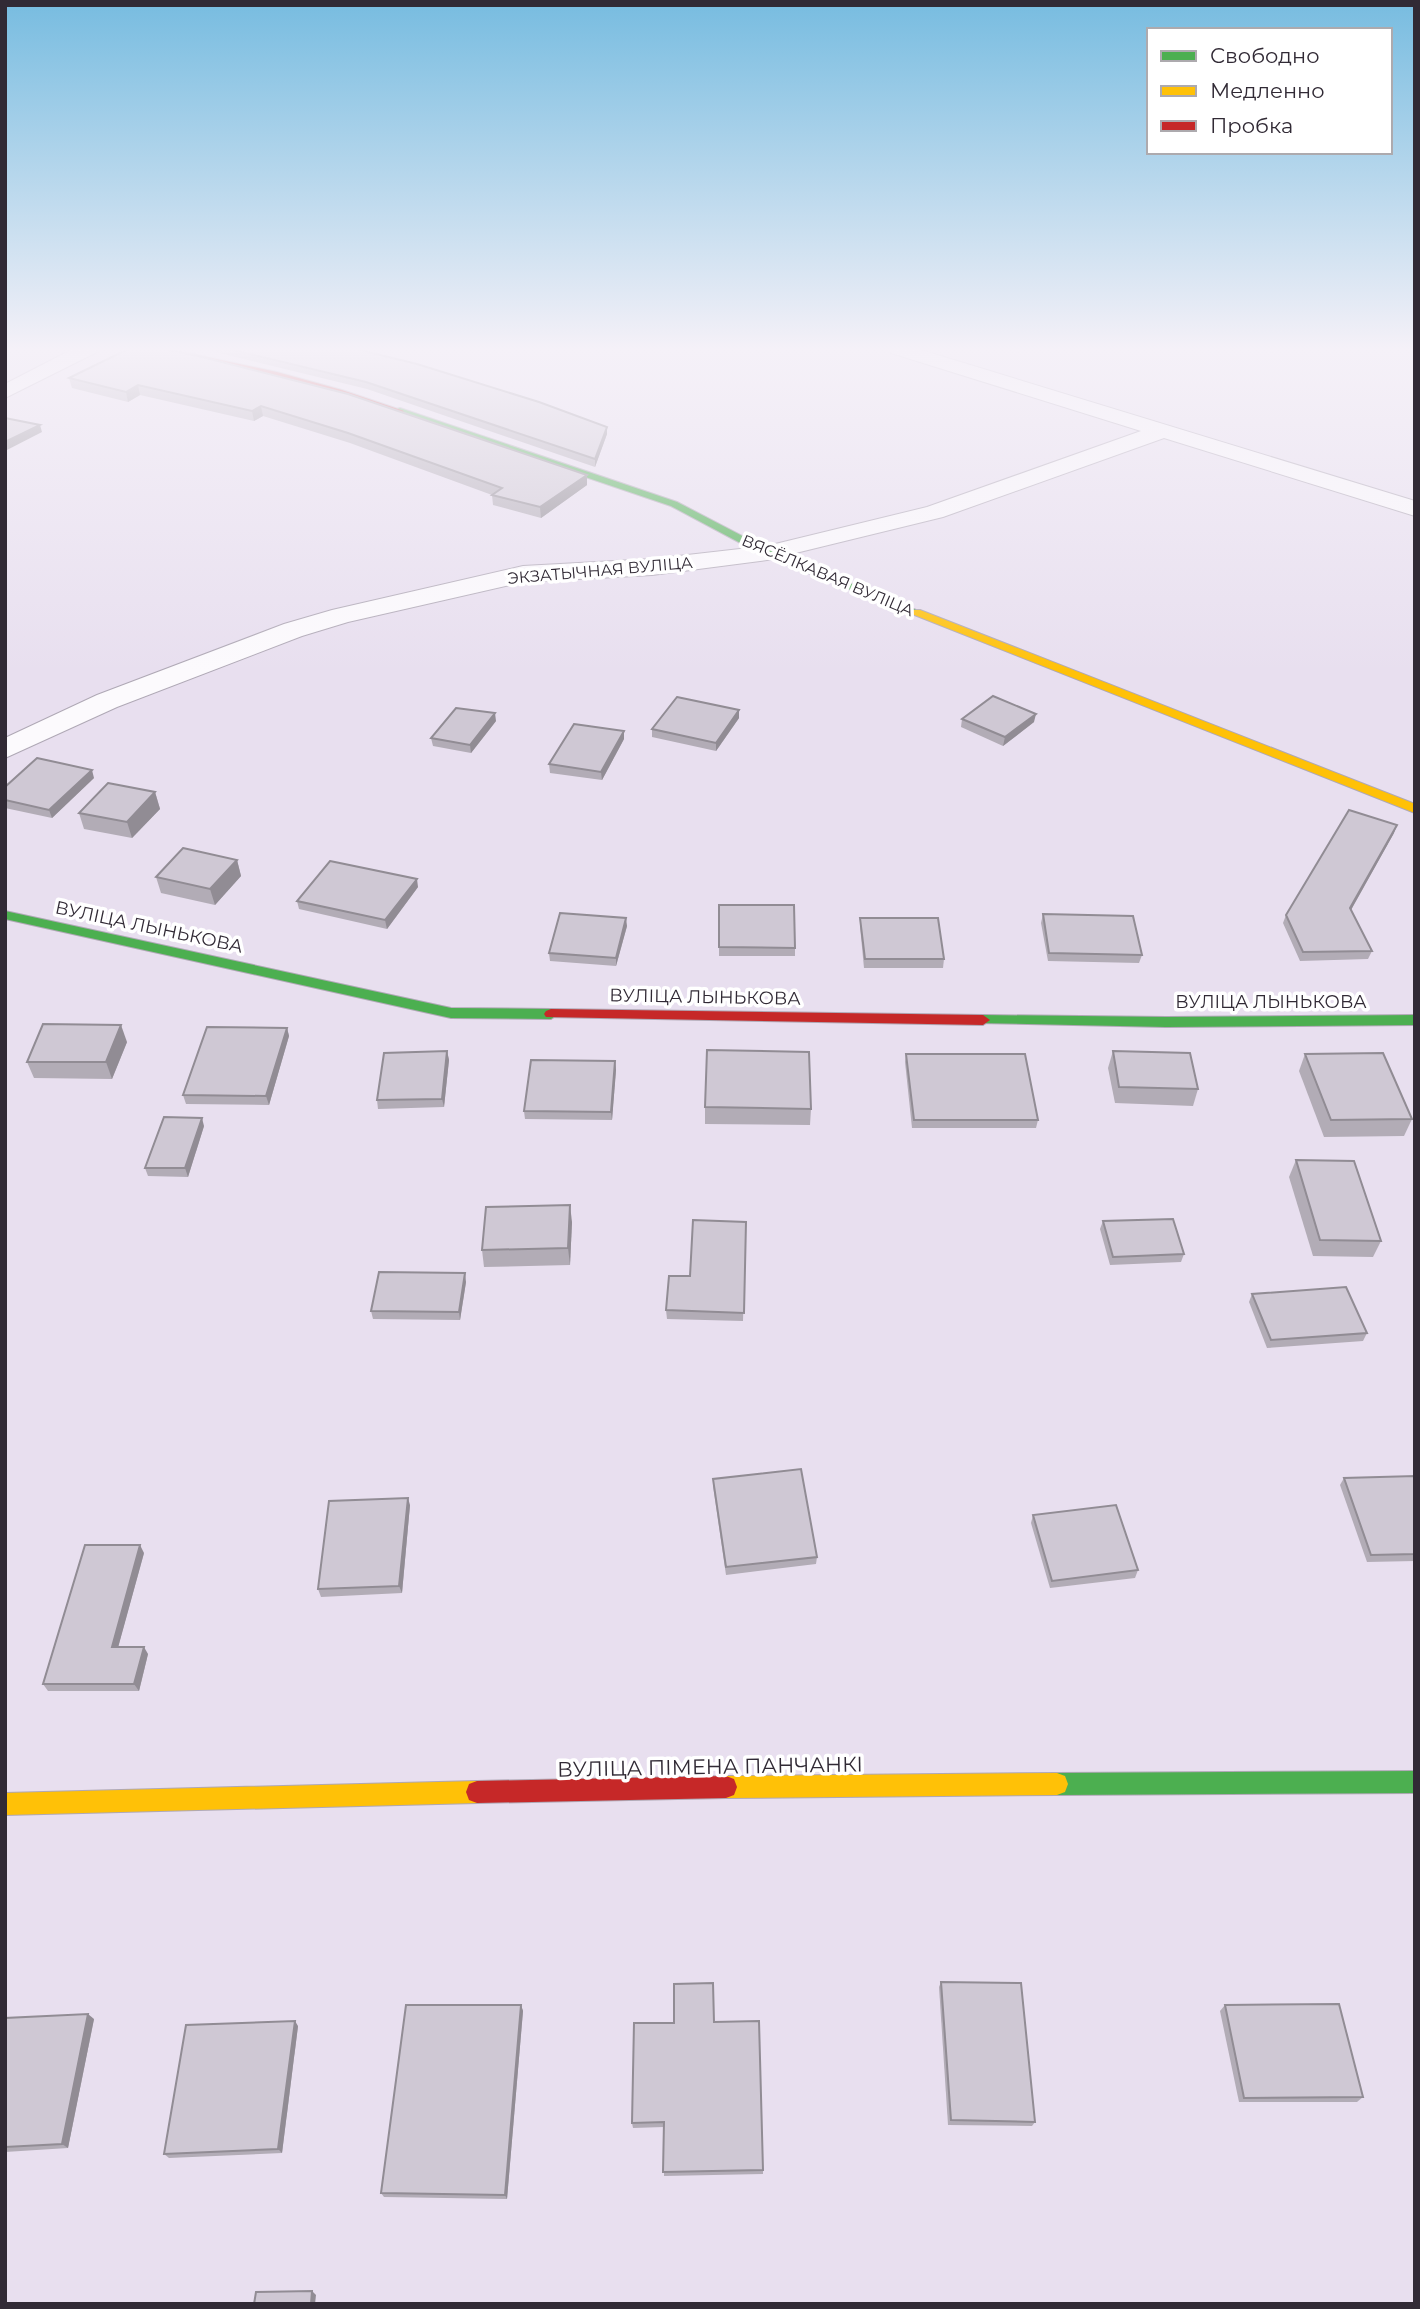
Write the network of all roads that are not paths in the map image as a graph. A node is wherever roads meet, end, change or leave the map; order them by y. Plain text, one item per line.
1 (534, 457) edge
2 (1091, 457) edge
3 (1246, 457) edge
4 (1415, 509) edge
5 (767, 552) junction
6 (5, 749) edge
7 (1415, 809) edge
8 (5, 915) edge
9 (1415, 1020) edge
10 (1415, 1782) edge
11 (5, 1804) edge

1 - 5 street, ВЯСЁЛКАВАЯ ВУЛІЦА
2 - 5 street, ЭКЗАТЫЧНАЯ ВУЛІЦА
3 - 4 street
5 - 6 street, ЭКЗАТЫЧНАЯ ВУЛІЦА
5 - 7 street, ВЯСЁЛКАВАЯ ВУЛІЦА
8 - 9 street, ВУЛІЦА ЛЫНЬКОВА
10 - 11 street, ВУЛІЦА ПІМЕНА ПАНЧАНКІ

